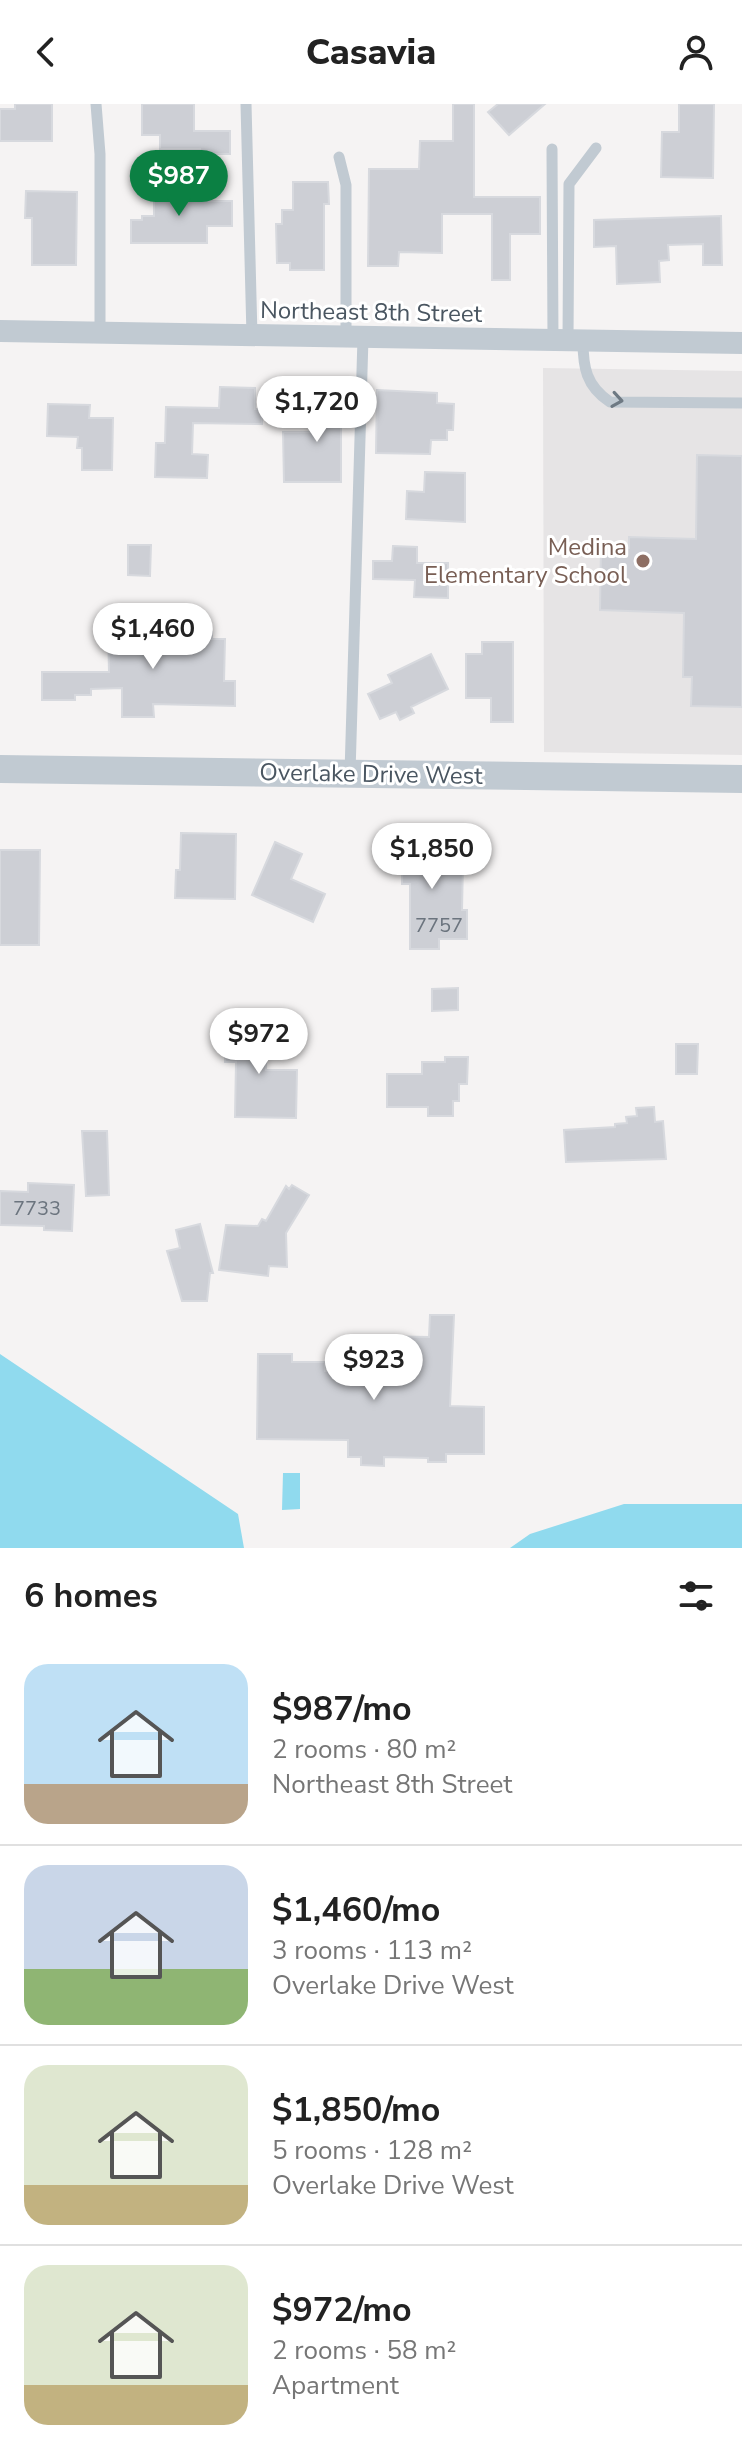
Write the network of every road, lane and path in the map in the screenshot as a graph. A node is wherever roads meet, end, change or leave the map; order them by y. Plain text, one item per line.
1 (96, 104) edge
2 (246, 104) edge
3 (596, 148) dead end
4 (552, 149) dead end
5 (339, 157) dead end
6 (0, 331) edge
7 (100, 333) junction
8 (252, 336) junction
9 (354, 338) junction
10 (568, 340) junction
11 (742, 343) edge
12 (742, 403) edge
13 (0, 769) edge
14 (350, 773) junction
15 (742, 779) edge

1 - 7 lane
2 - 8 lane
3 - 10 lane
4 - 10 lane
5 - 9 lane
6 - 7 street, Northeast 8th Street
7 - 8 street, Northeast 8th Street
8 - 9 street, Northeast 8th Street
9 - 10 street, Northeast 8th Street
9 - 14 lane
10 - 11 street, Northeast 8th Street
10 -> 12 lane
13 - 14 street, Overlake Drive West
14 - 15 street, Overlake Drive West

